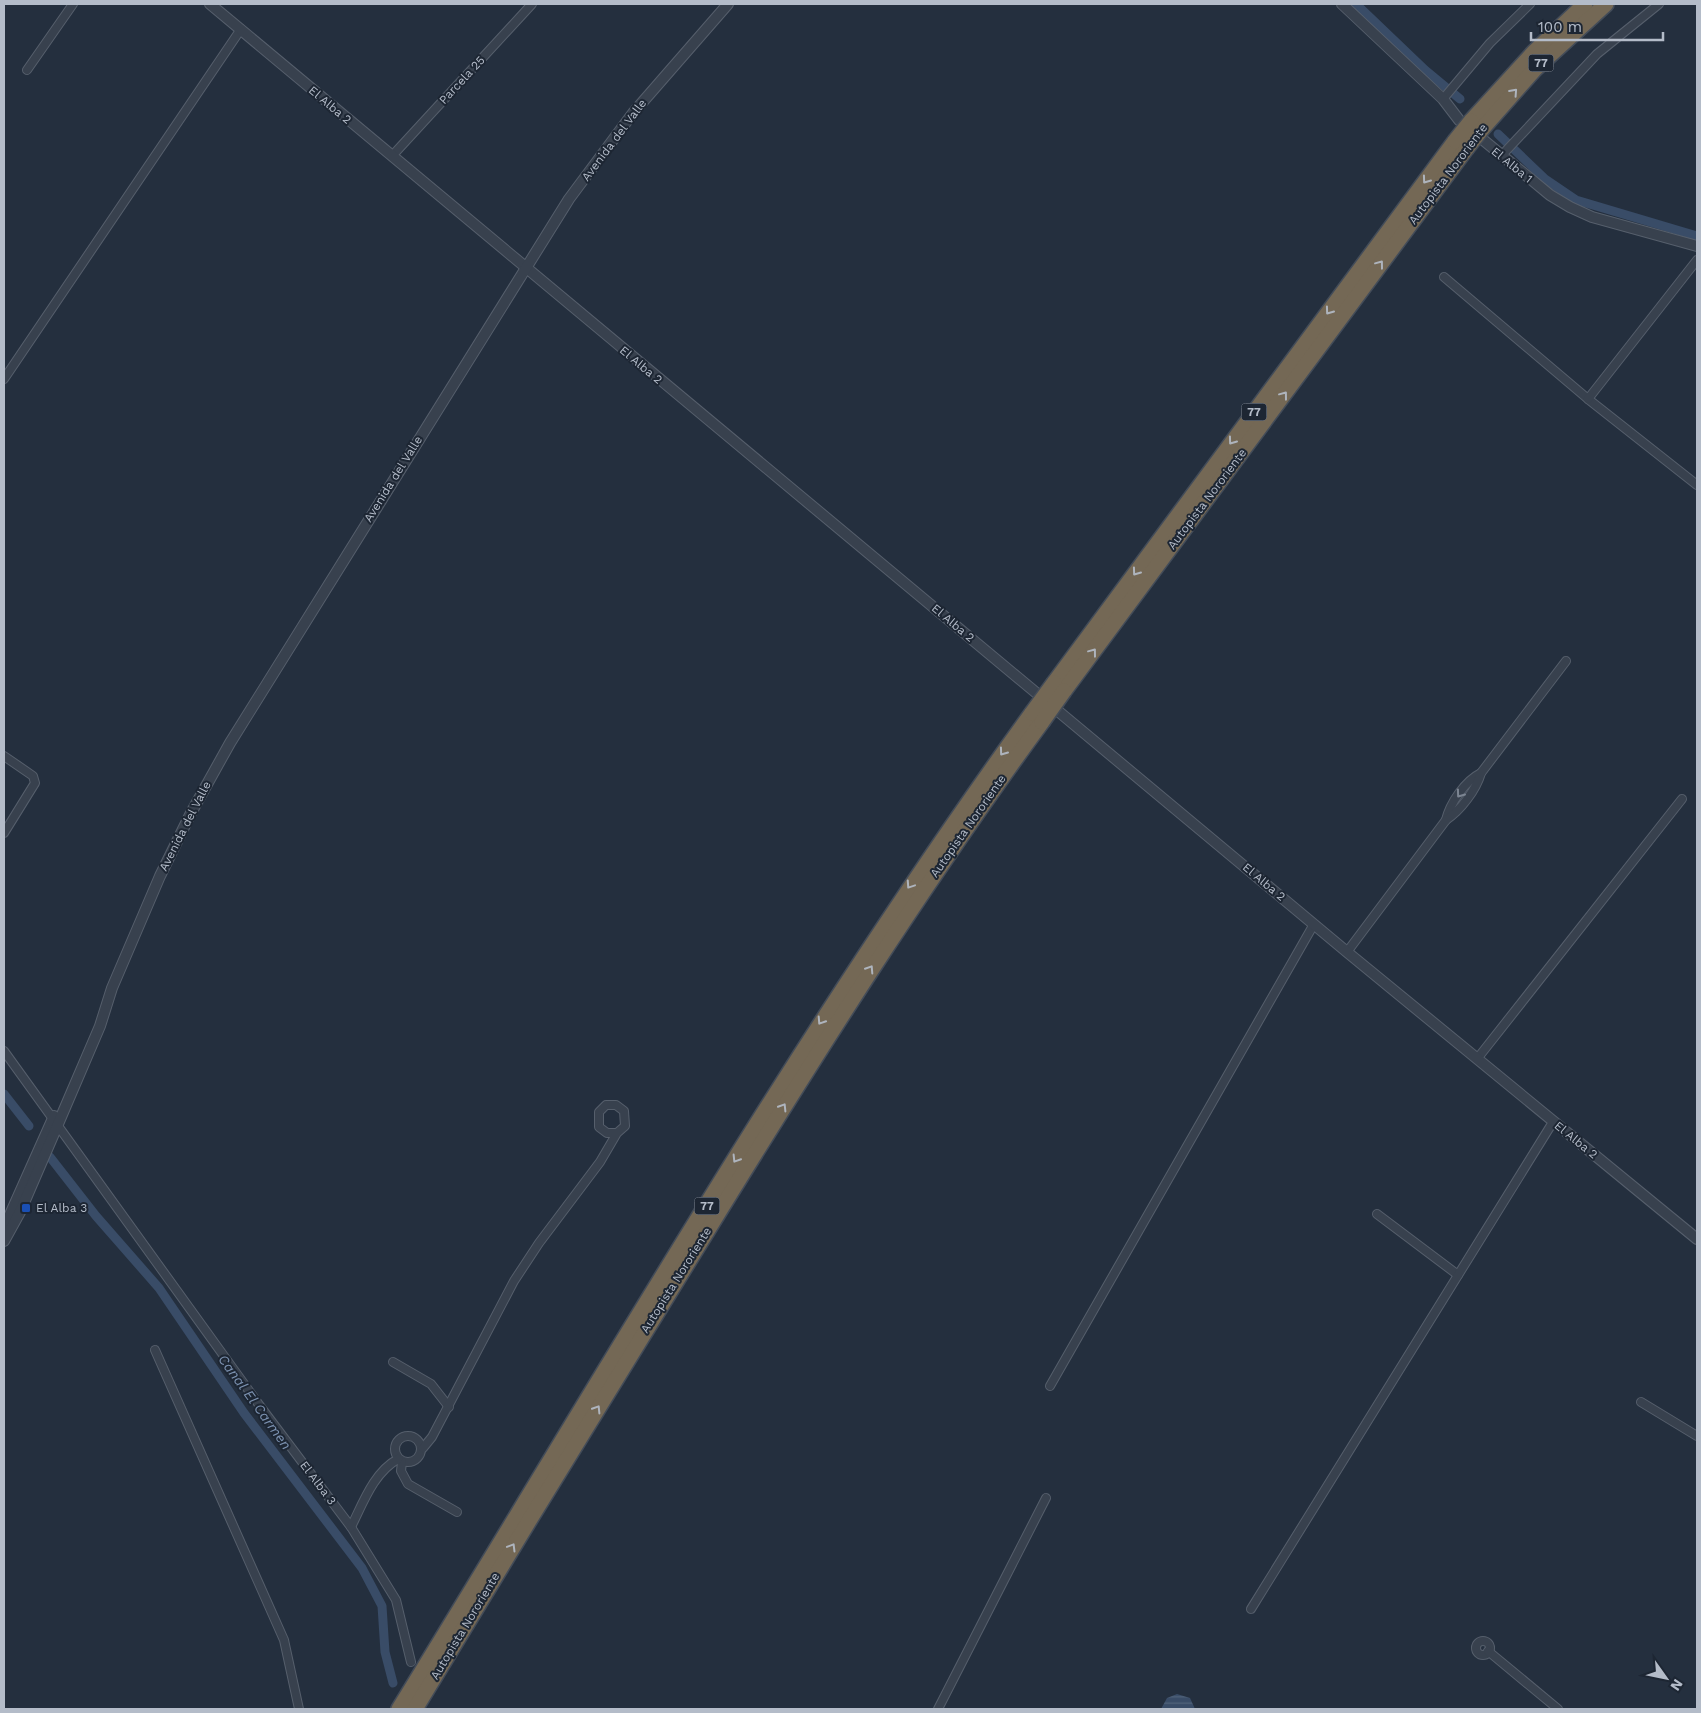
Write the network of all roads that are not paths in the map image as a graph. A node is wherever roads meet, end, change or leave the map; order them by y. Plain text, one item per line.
1 (73, 4) edge
2 (210, 4) edge
3 (532, 4) edge
4 (728, 4) edge
5 (1342, 4) edge
6 (1530, 4) edge
7 (1585, 4) edge
8 (1606, 4) edge
9 (1658, 4) edge
10 (240, 29) junction
11 (27, 70) dead end
12 (1447, 94) junction
13 (1476, 125) junction
14 (1505, 152) junction
15 (392, 156) junction
16 (1697, 246) edge
17 (1697, 260) edge
18 (525, 268) junction
19 (1444, 277) dead end
20 (4, 379) edge
21 (1588, 399) junction
22 (1697, 485) edge
23 (1566, 661) dead end
24 (1037, 717) junction
25 (4, 756) edge
26 (1682, 799) dead end
27 (4, 832) edge
28 (1314, 924) junction
29 (1346, 952) junction
30 (4, 1051) edge
31 (1477, 1059) junction
32 (56, 1121) junction
33 (1553, 1122) junction
34 (617, 1133) dead end
35 (1377, 1214) dead end
36 (4, 1228) edge
37 (1697, 1240) edge
38 (4, 1241) edge
39 (1458, 1275) junction
40 (155, 1350) dead end
41 (393, 1362) dead end
42 (1050, 1386) dead end
43 (1641, 1402) dead end
44 (449, 1407) junction
45 (1697, 1436) edge
46 (423, 1448) junction
47 (400, 1460) junction
48 (1046, 1498) dead end
49 (457, 1512) dead end
50 (351, 1527) junction
51 (1251, 1609) dead end
52 (1488, 1651) dead end
53 (411, 1662) dead end
54 (299, 1709) edge
55 (399, 1709) edge
56 (415, 1709) edge
57 (938, 1709) edge
58 (1556, 1709) edge

1 - 11 street
2 - 10 street, El Alba 2
3 - 15 street, Parcela 25
4 - 18 street, Avenida del Valle
5 - 12 street, El Alba 1
6 - 12 street
7 - 13 highway, Autopista Nororiente / 77
13 -> 8 highway, Autopista Nororiente / 77
9 - 14 street
10 - 15 street, El Alba 2
10 - 20 street
12 - 14 street, El Alba 1
13 - 24 highway, Autopista Nororiente / 77, bridge
14 - 16 street, El Alba 1
15 - 18 street, El Alba 2
17 - 21 street
18 - 28 street, El Alba 2
18 - 32 street, Avenida del Valle
19 - 21 street
21 - 22 street
23 - 29 street
24 -> 55 highway, Autopista Nororiente / 77
56 -> 24 highway, Autopista Nororiente / 77
25 - 27 street
26 - 31 street
28 - 29 street, El Alba 2
28 - 42 street
29 - 31 street, El Alba 2
30 - 32 street, El Alba 3
31 - 33 street, El Alba 2
32 - 36 street, Avenida del Valle
32 - 38 street, Avenida del Valle
32 - 50 street, El Alba 3
33 - 37 street, El Alba 2
33 - 39 street
34 - 44 street
35 - 39 street
39 - 51 street
40 - 54 street
41 - 44 street
43 - 45 street
44 - 46 street
46 - 47 street
46 - 47 street
47 - 49 street
47 - 50 street
48 - 57 street
50 - 53 street, El Alba 3
52 - 58 street

